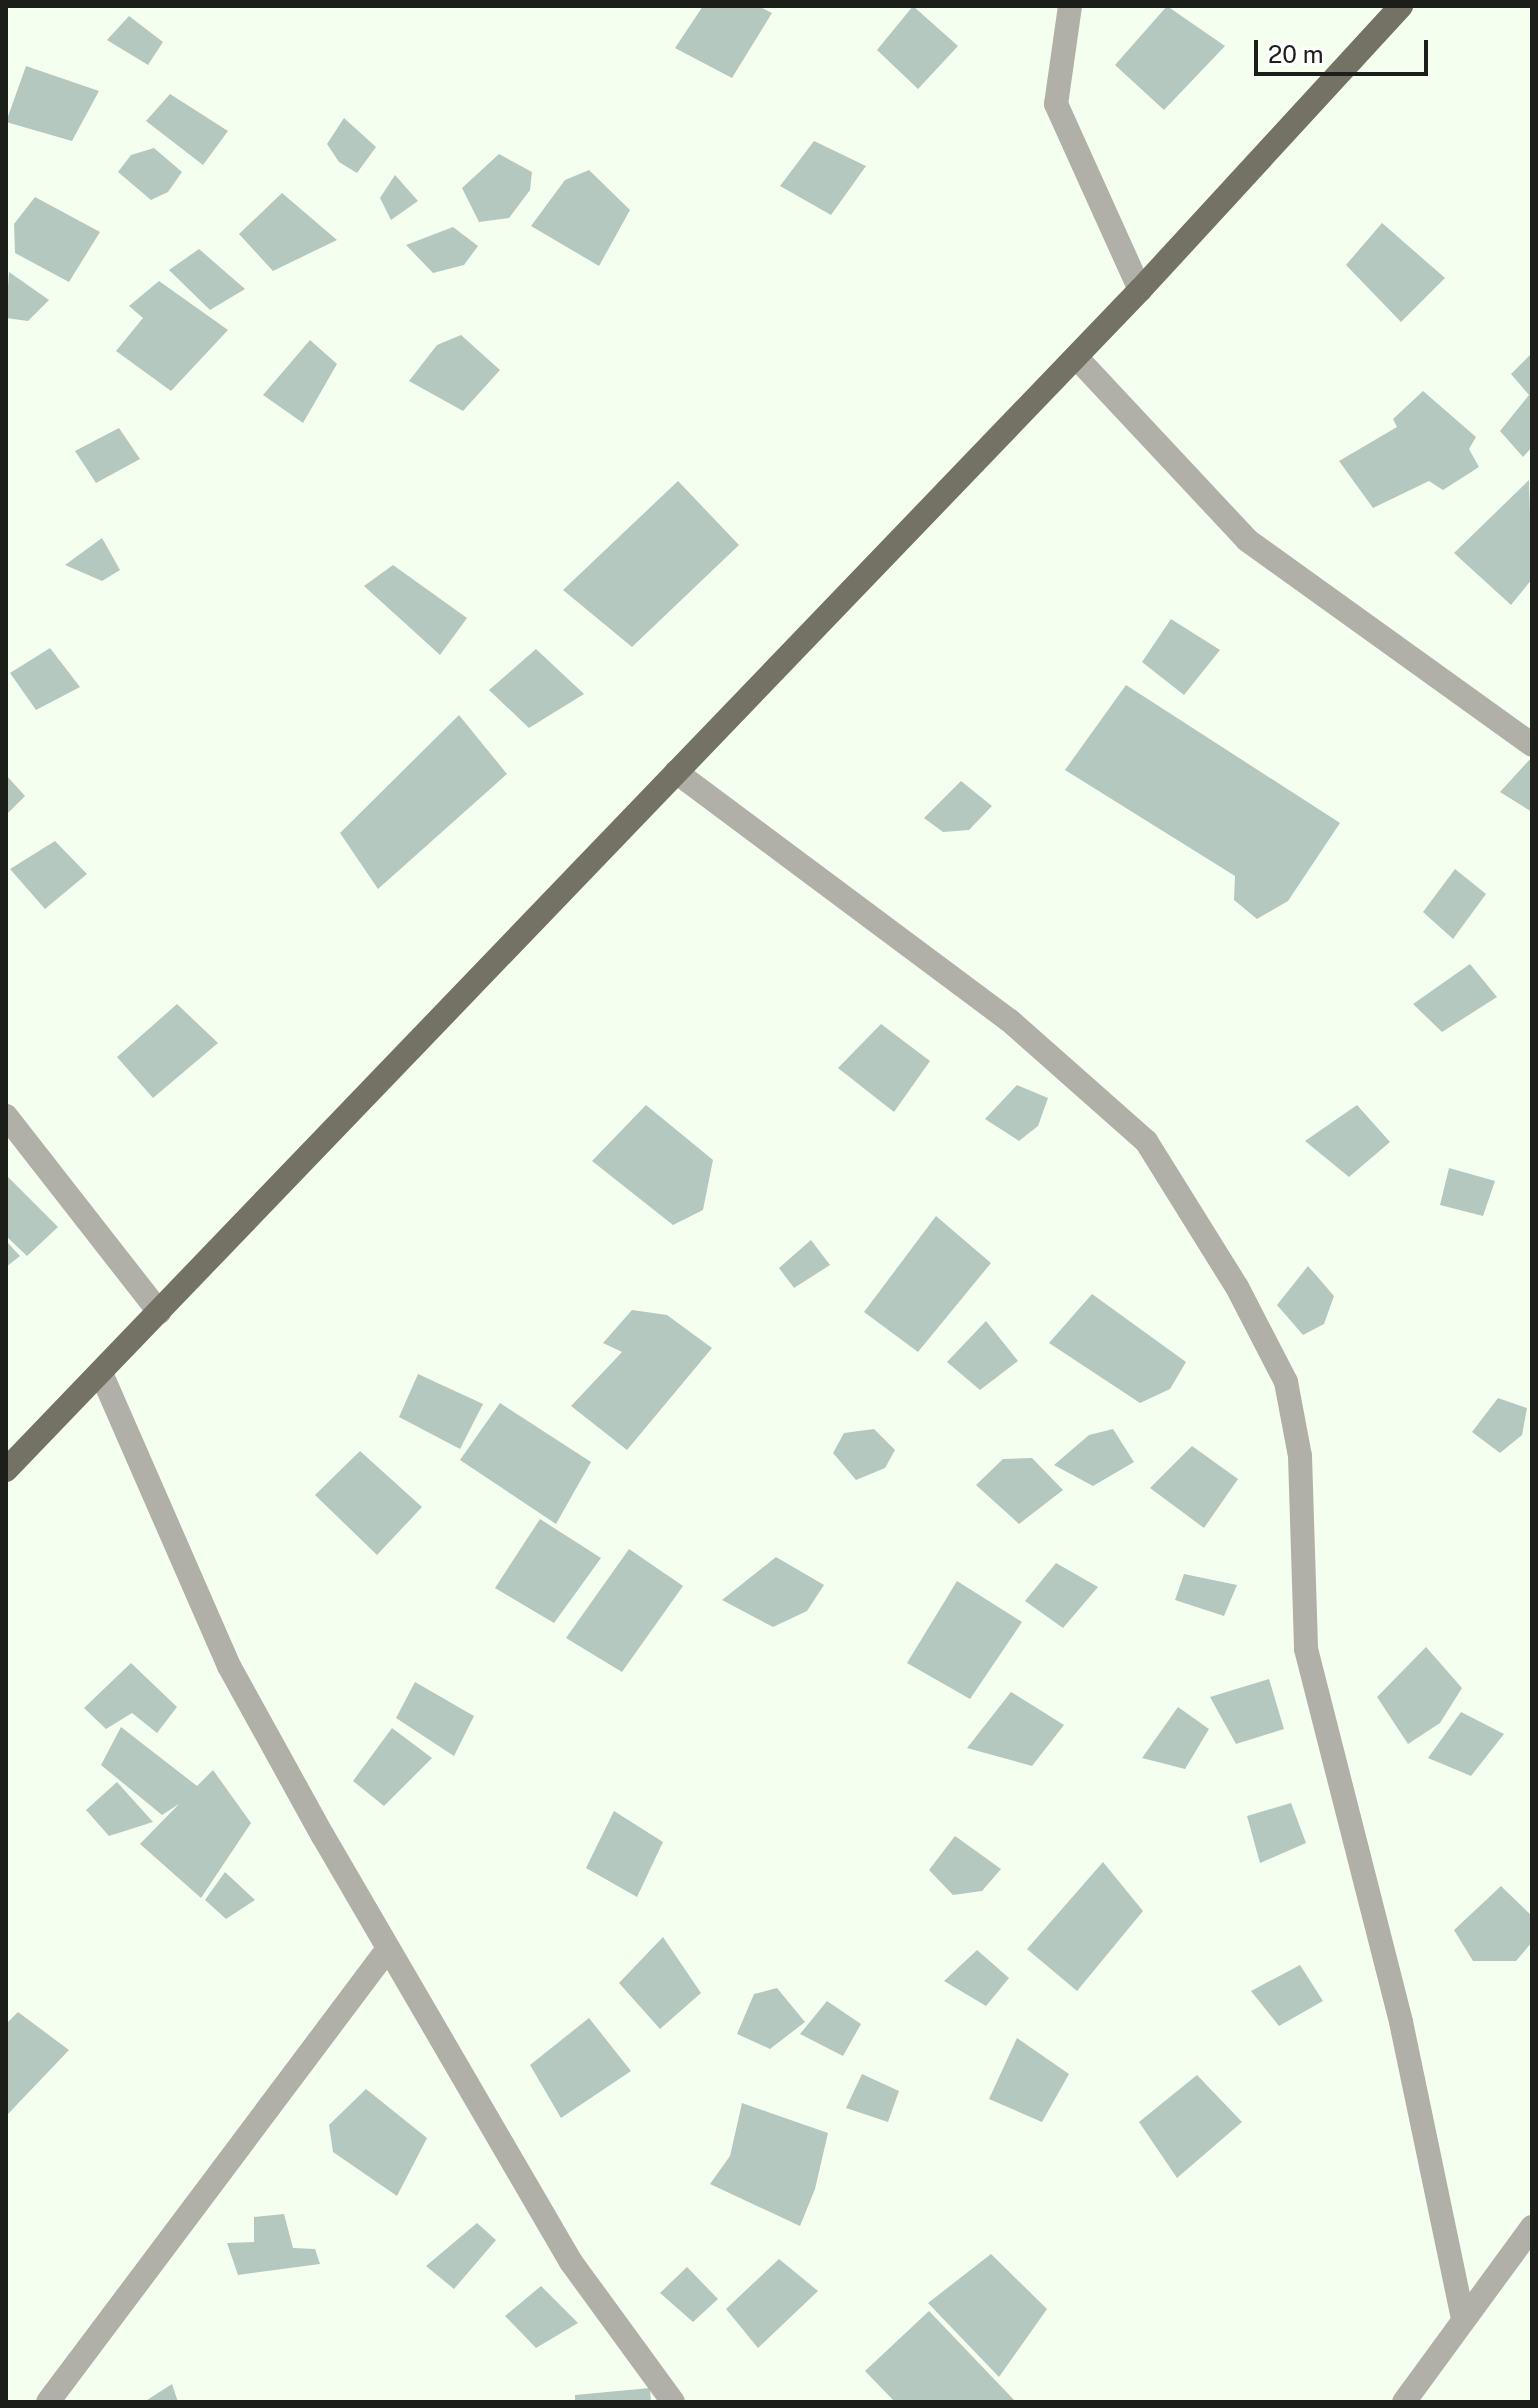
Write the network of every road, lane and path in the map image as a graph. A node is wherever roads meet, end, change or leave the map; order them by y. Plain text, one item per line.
1 (1070, 6) edge
2 (1401, 6) edge
3 (1140, 290) junction
4 (1076, 357) junction
5 (1532, 745) edge
6 (676, 772) junction
7 (6, 1116) edge
8 (159, 1312) junction
9 (101, 1373) junction
10 (6, 1470) edge
11 (387, 1950) junction
12 (1532, 2227) edge
13 (1463, 2319) junction
14 (48, 2402) edge
15 (673, 2402) edge
16 (1404, 2402) edge

1 - 3 street
2 - 3 main road
3 - 4 main road
4 - 5 street
4 - 6 main road
6 - 8 main road
6 - 13 street
7 - 8 street
8 - 9 main road
9 - 10 main road
9 - 11 street
11 - 14 street
11 - 15 street
12 - 13 street
13 - 16 street

